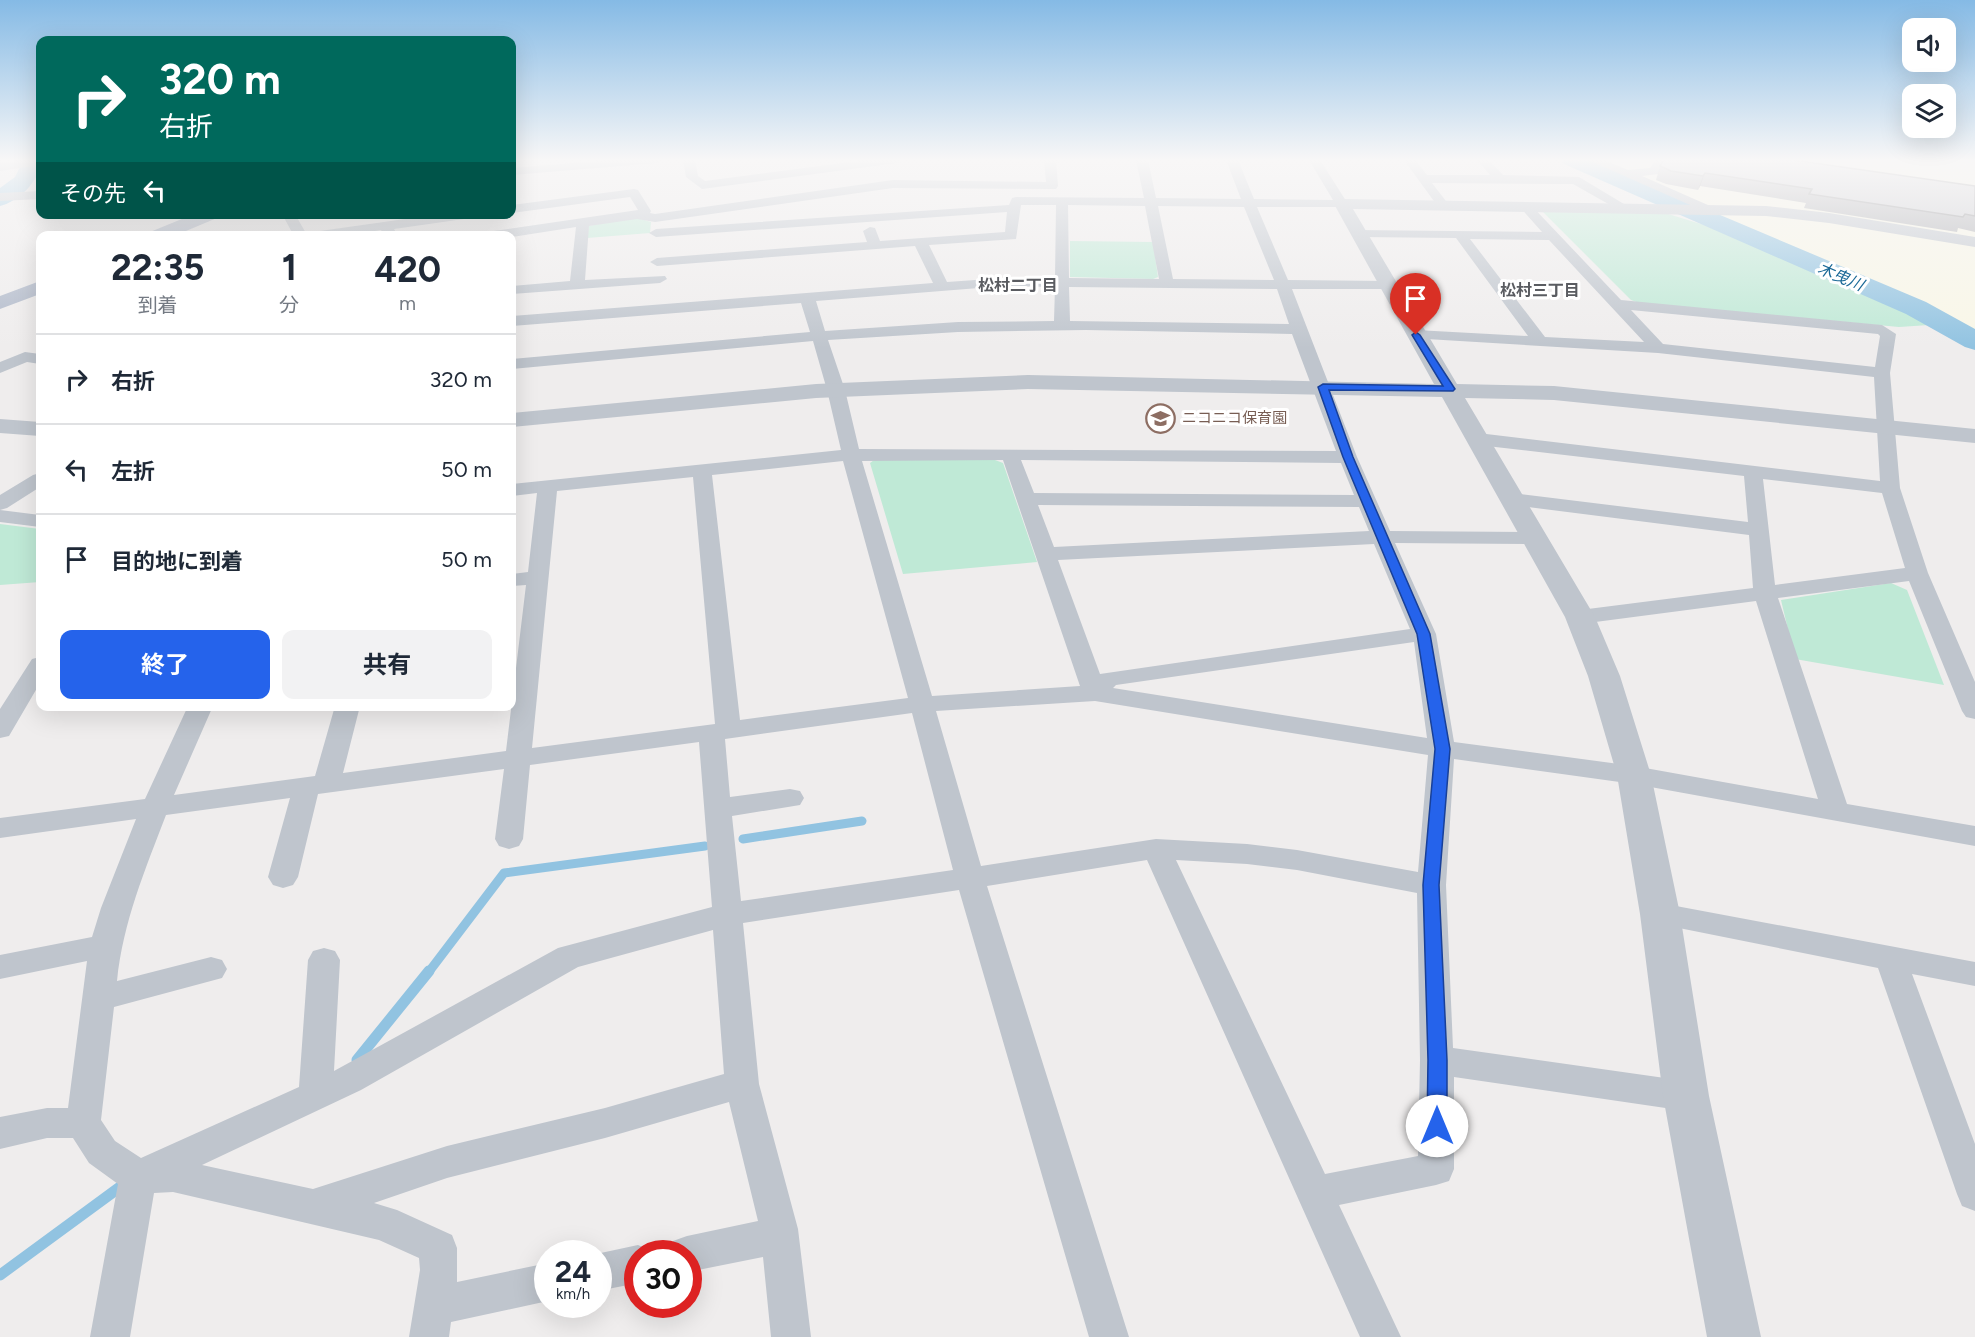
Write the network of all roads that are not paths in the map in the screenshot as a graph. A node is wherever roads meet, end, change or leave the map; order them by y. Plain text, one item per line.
1 (190, 222) edge
2 (202, 222) edge
3 (431, 222) edge
4 (587, 222) edge
5 (650, 222) edge
6 (689, 222) edge
7 (689, 222) edge
8 (866, 222) edge
9 (1013, 222) edge
10 (1062, 222) edge
11 (1155, 222) edge
12 (1257, 222) edge
13 (1353, 222) edge
14 (1541, 222) edge
15 (1857, 222) edge
16 (583, 223) junction
17 (656, 226) junction
18 (169, 231) edge
19 (182, 231) edge
20 (389, 231) edge
21 (516, 233) edge
22 (1360, 233) junction
23 (1460, 235) junction
24 (1554, 236) junction
25 (920, 242) junction
26 (1975, 242) edge
27 (875, 245) junction
28 (657, 262) junction
29 (1061, 282) junction
30 (36, 283) edge
31 (1167, 283) junction
32 (1283, 284) junction
33 (577, 285) junction
34 (1387, 285) junction
35 (942, 287) junction
36 (36, 289) edge
37 (516, 290) edge
38 (661, 294) junction
39 (0, 297) edge
40 (807, 298) junction
41 (0, 303) edge
42 (1619, 304) junction
43 (516, 320) edge
44 (1062, 325) junction
45 (1298, 329) junction
46 (1416, 335) junction
47 (819, 336) junction
48 (1539, 340) junction
49 (1658, 348) junction
50 (35, 356) edge
51 (516, 364) edge
52 (0, 368) edge
53 (1882, 373) junction
54 (1323, 387) junction
55 (1450, 389) junction
56 (836, 390) junction
57 (516, 420) edge
58 (0, 426) edge
59 (1884, 427) junction
60 (36, 429) edge
61 (1975, 436) edge
62 (1478, 439) junction
63 (1010, 454) junction
64 (851, 455) junction
65 (1348, 457) junction
66 (702, 469) junction
67 (1753, 472) junction
68 (36, 482) edge
69 (548, 486) junction
70 (1890, 488) junction
71 (516, 490) edge
72 (1026, 499) junction
73 (1512, 499) junction
74 (1367, 501) junction
75 (0, 504) edge
76 (0, 516) edge
77 (36, 520) edge
78 (1759, 530) junction
79 (1382, 537) junction
80 (1534, 538) junction
81 (1045, 554) junction
82 (1917, 573) junction
83 (538, 577) junction
84 (516, 580) edge
85 (1765, 593) junction
86 (1580, 617) junction
87 (1424, 634) junction
88 (36, 671) edge
89 (1095, 693) junction
90 (922, 704) junction
91 (199, 711) edge
92 (346, 711) edge
93 (1975, 711) edge
94 (0, 730) edge
95 (719, 730) junction
96 (1442, 749) junction
97 (519, 758) junction
98 (1634, 775) junction
99 (317, 785) junction
100 (790, 798) dead end
101 (155, 807) junction
102 (719, 808) junction
103 (1836, 812) junction
104 (0, 828) edge
105 (1975, 836) edge
106 (509, 839) dead end
107 (1156, 849) junction
108 (283, 877) dead end
109 (970, 878) junction
110 (1431, 885) junction
111 (729, 914) junction
112 (1660, 914) junction
113 (105, 946) junction
114 (1890, 958) junction
115 (324, 960) dead end
116 (0, 967) edge
117 (211, 969) dead end
118 (1975, 974) edge
119 (99, 998) junction
120 (1437, 1060) junction
121 (742, 1084) junction
122 (316, 1095) junction
123 (1686, 1096) junction
124 (83, 1123) junction
125 (0, 1133) edge
126 (138, 1177) junction
127 (1315, 1193) junction
128 (1975, 1194) edge
129 (312, 1207) junction
130 (780, 1235) junction
131 (702, 1251) edge
132 (534, 1287) edge
133 (431, 1321) edge
134 (110, 1337) edge
135 (790, 1337) edge
136 (1109, 1337) edge
137 (1381, 1337) edge
138 (1734, 1337) edge

1 - 18 main road
2 - 19 main road
3 - 20 street
4 - 16 street
5 - 17 street
6 - 17 street
7 - 17 street
8 - 27 street
9 - 25 street
10 - 29 street
11 - 31 street
12 - 32 street
13 - 22 street
14 - 24 street
15 - 26 street
16 - 21 street
16 - 33 street
17 - 28 street
22 - 23 street
22 - 34 street
23 - 24 street
23 - 48 street
24 - 42 street
25 - 27 street
25 - 35 street
27 - 28 street
28 - 38 street
29 - 31 street
29 - 35 street
29 - 44 street
30 - 39 main road
31 - 32 street
32 - 34 street
32 - 45 street
33 - 37 street
33 - 38 street
34 - 46 street
35 - 40 street
36 - 41 main road
38 - 40 street
38 - 43 street
40 - 47 street
42 - 49 street
42 - 53 street
44 - 45 street
44 - 47 street
45 - 54 street
46 - 48 street
46 - 55 street
47 - 51 street
47 - 56 street
48 - 49 street
49 - 53 street
50 - 52 street
53 - 59 street
54 - 55 street
54 - 56 street
54 - 65 street
55 - 59 street
55 - 62 street
56 - 57 street
56 - 64 street
58 - 60 street
59 - 61 street
59 - 70 street
62 - 67 street
62 - 73 street
63 - 64 street
63 - 65 street
63 - 72 street
64 - 66 street
64 - 90 street
65 - 74 street
66 - 69 street
66 - 95 street
67 - 70 street
67 - 78 street
68 - 75 street
69 - 71 street
69 - 83 street
70 - 82 street
72 - 74 street
72 - 81 street
73 - 78 street
73 - 80 street
74 - 79 street
76 - 77 street
78 - 85 street
79 - 80 street
79 - 81 street
79 - 87 street
80 - 86 street
81 - 89 street
82 - 85 street
82 - 93 street
83 - 84 street
83 - 97 street
85 - 86 street
85 - 103 street
86 - 98 street
87 - 89 street
87 - 96 street
88 - 94 street
89 - 90 street
89 - 96 street
90 - 95 street
90 - 109 street
91 - 101 street
92 - 99 street
95 - 97 street
95 - 102 street
96 - 98 street
96 - 110 street
97 - 99 street
97 - 106 street
98 - 103 street
98 - 112 street
99 - 101 street
99 - 108 street
100 - 102 street
101 - 104 street
101 - 113 street
102 - 111 street
103 - 105 street
107 - 109 street
107 - 110 street
107 - 127 street
109 - 111 street
109 - 136 street
110 - 120 street
111 - 121 street
111 - 122 street
112 - 114 street
112 - 123 street
113 - 116 street
113 - 119 street
114 - 118 street
114 - 128 street
115 - 122 street
117 - 119 street
119 - 124 street
120 - 123 street
120 - 127 street
121 - 129 street
121 - 130 street
122 - 126 street
123 - 138 street
124 - 125 street
124 - 126 street
126 - 129 street
126 - 134 street
127 - 137 street
129 - 133 street
130 - 131 street
130 - 135 street
132 - 133 street

